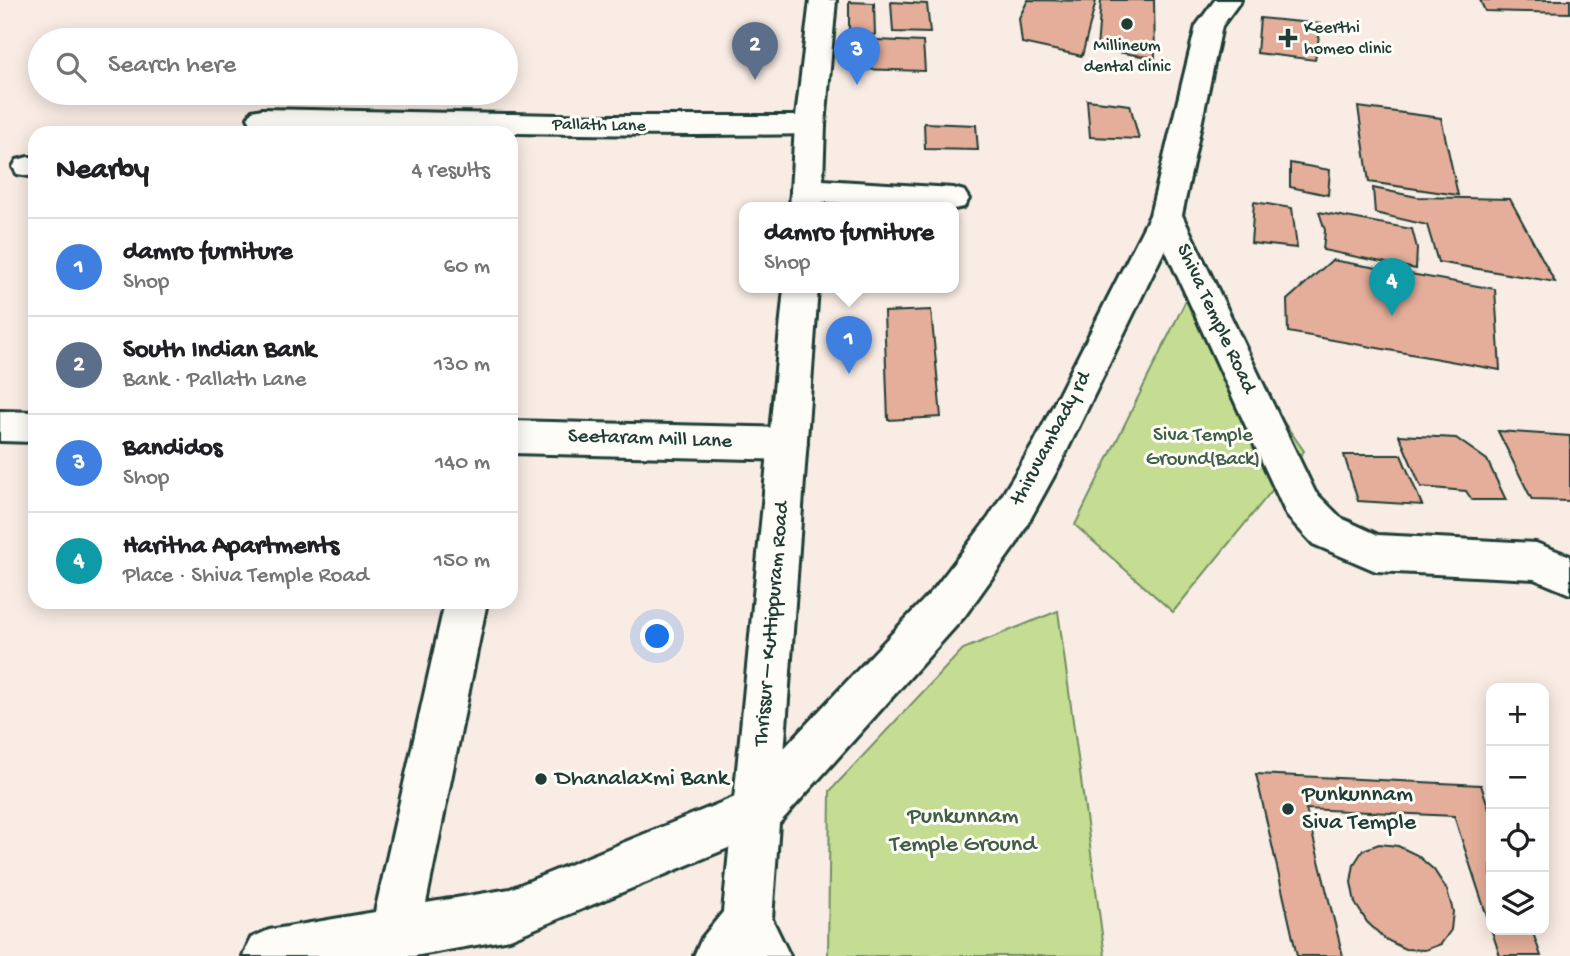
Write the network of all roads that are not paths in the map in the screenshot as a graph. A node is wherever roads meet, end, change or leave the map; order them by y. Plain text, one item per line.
1 (823, 0) edge
2 (1228, 0) edge
3 (262, 118) dead end
4 (810, 125) junction
5 (806, 199) edge
6 (953, 199) dead end
7 (1166, 215) junction
8 (801, 293) edge
9 (518, 437) edge
10 (788, 444) junction
11 (1570, 575) edge
12 (465, 609) edge
13 (757, 812) junction
14 (395, 934) junction
15 (744, 945) edge
16 (269, 956) edge

1 - 4 street
2 - 7 street, thiruvambady rd
3 - 4 street, Pallath Lane
4 - 5 street
5 - 6 street
7 - 11 street, Shiva Temple Road
7 - 13 street, thiruvambady rd
8 - 10 street, Thrissur – Kuttippuram Road
9 - 10 street, Seetaram Mill Lane
10 - 13 street, Thrissur – Kuttippuram Road
12 - 14 street
13 - 14 street
13 - 15 street, Thrissur – Kuttippuram Road
14 - 16 street

